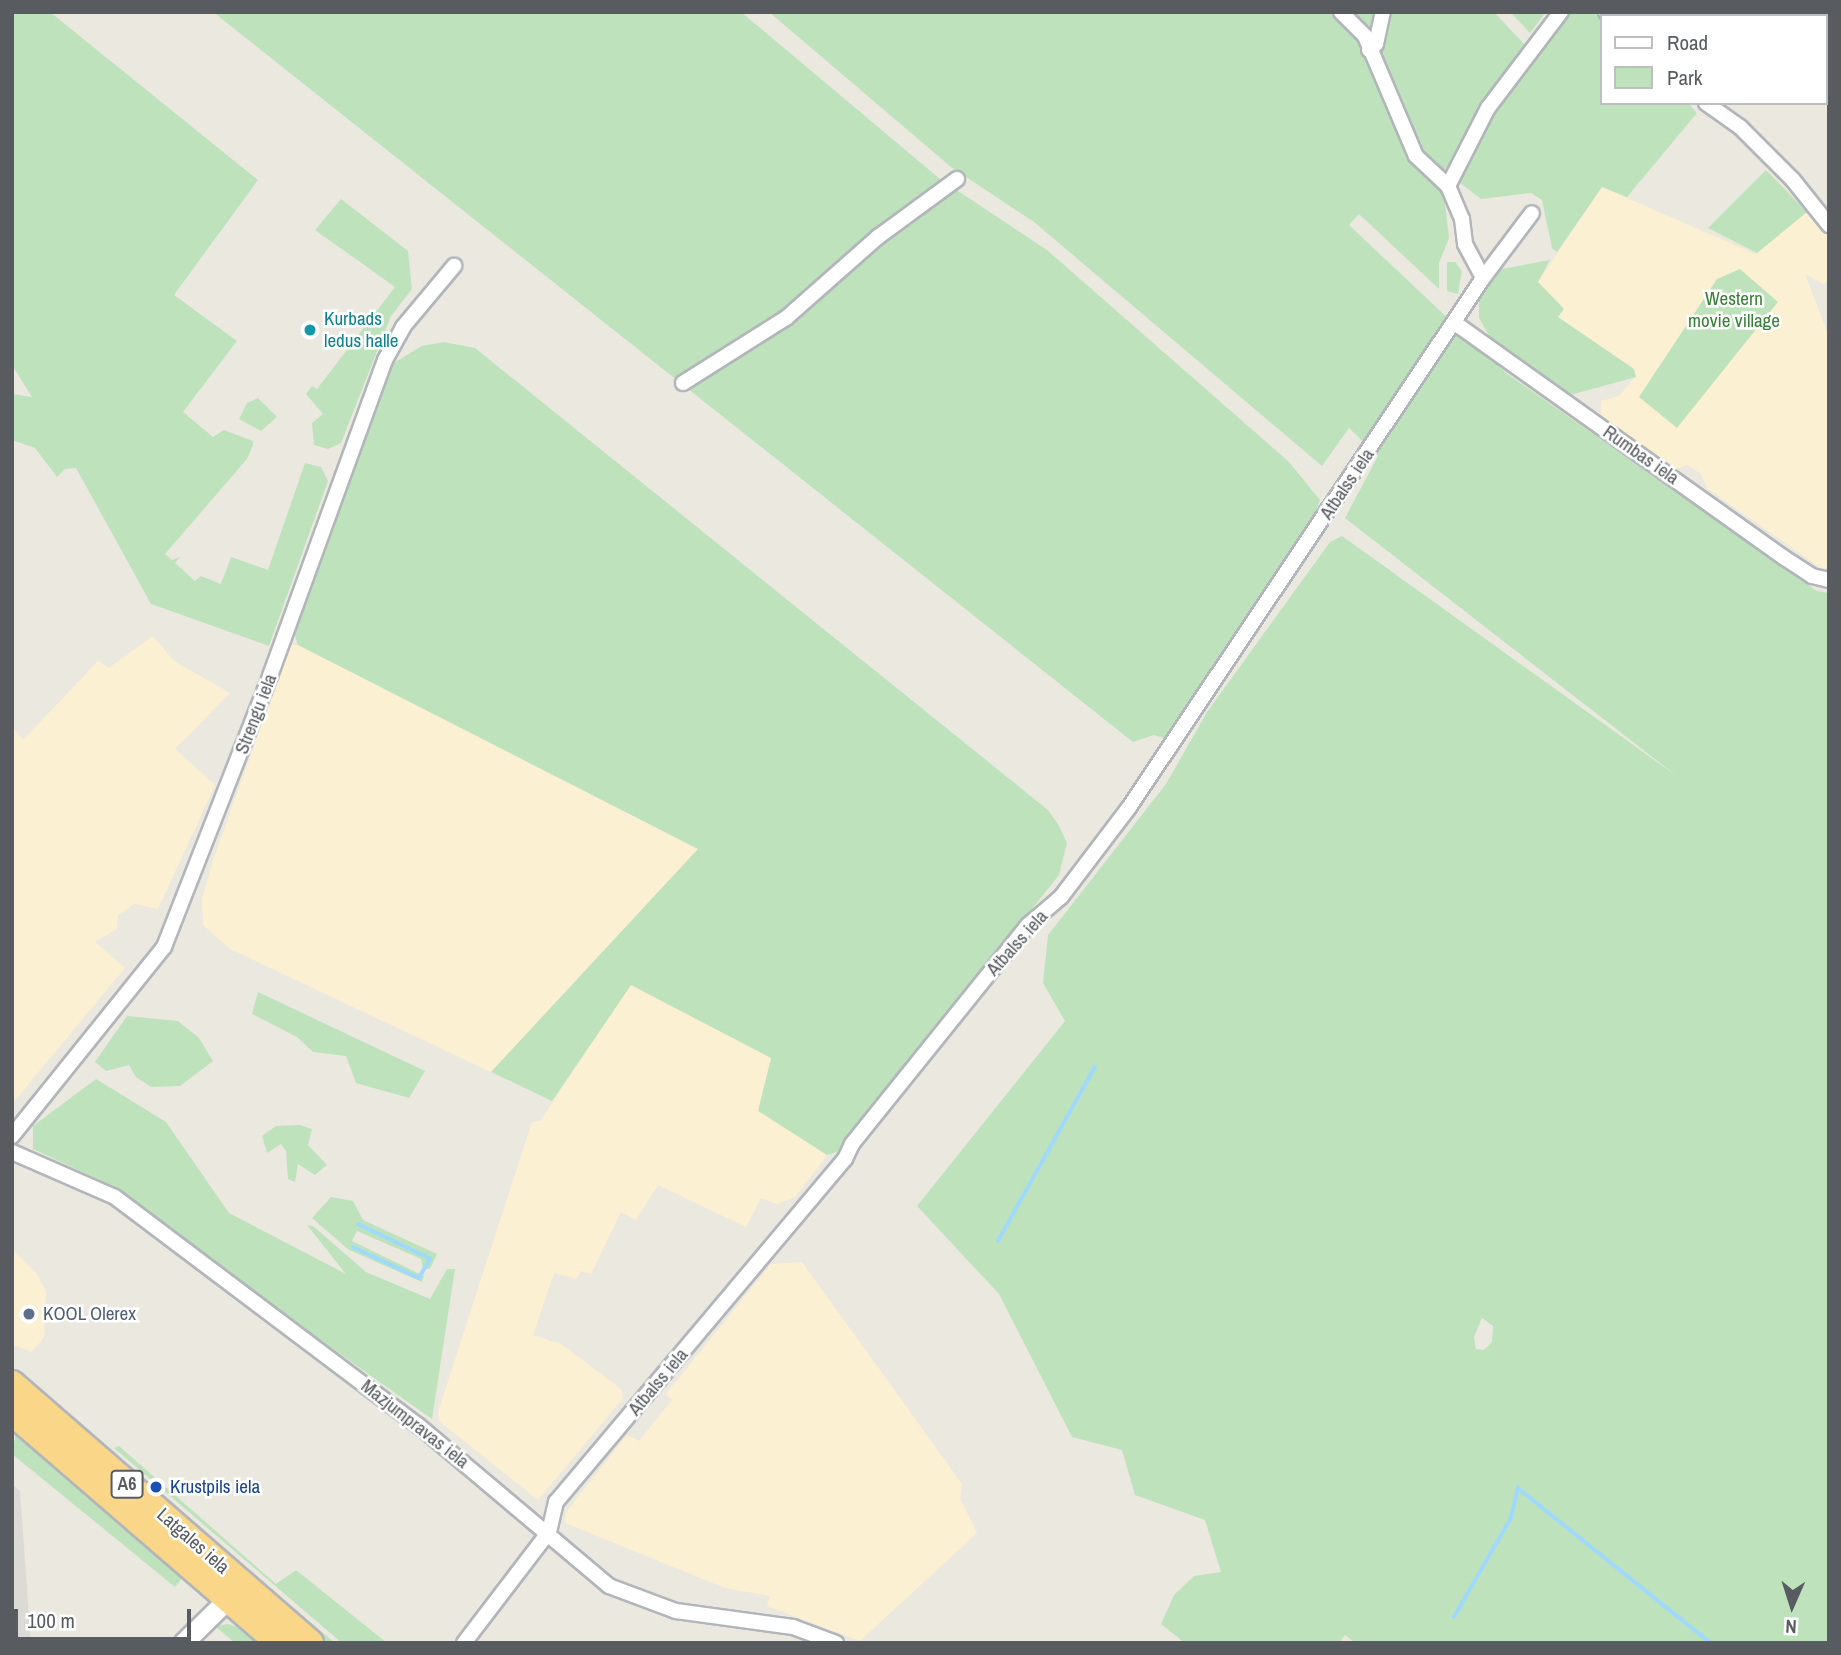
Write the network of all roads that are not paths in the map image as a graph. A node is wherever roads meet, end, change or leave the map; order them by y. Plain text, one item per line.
1 (1341, 12) edge
2 (1383, 12) edge
3 (1561, 12) edge
4 (1369, 50) junction
5 (1709, 105) edge
6 (957, 179) dead end
7 (1448, 186) junction
8 (1532, 213) dead end
9 (1829, 225) edge
10 (454, 266) dead end
11 (1483, 278) junction
12 (1455, 323) junction
13 (683, 383) dead end
14 (1829, 580) edge
15 (12, 1136) edge
16 (12, 1152) edge
17 (12, 1384) edge
18 (12, 1412) edge
19 (549, 1532) junction
20 (235, 1592) junction
21 (183, 1643) edge
22 (280, 1643) edge
23 (310, 1643) edge
24 (464, 1643) edge
25 (835, 1643) edge

1 - 4 street
2 - 4 street
3 - 7 street
4 - 7 street
5 - 9 street
6 - 13 street
7 - 11 street
8 - 11 street, Atbalss iela
10 - 15 street, Strengu iela
11 - 12 street, Atbalss iela
12 - 14 street, Rumbas iela
12 - 19 street, Atbalss iela
16 - 19 street, Mazjumpravas iela
17 - 20 highway, Latgales iela / A6
18 - 20 highway, Latgales iela / A6
19 - 24 street, Atbalss iela
19 - 25 street, Mazjumpravas iela
20 - 21 street
20 - 22 highway, Latgales iela / A6
20 - 23 highway, Latgales iela / A6

